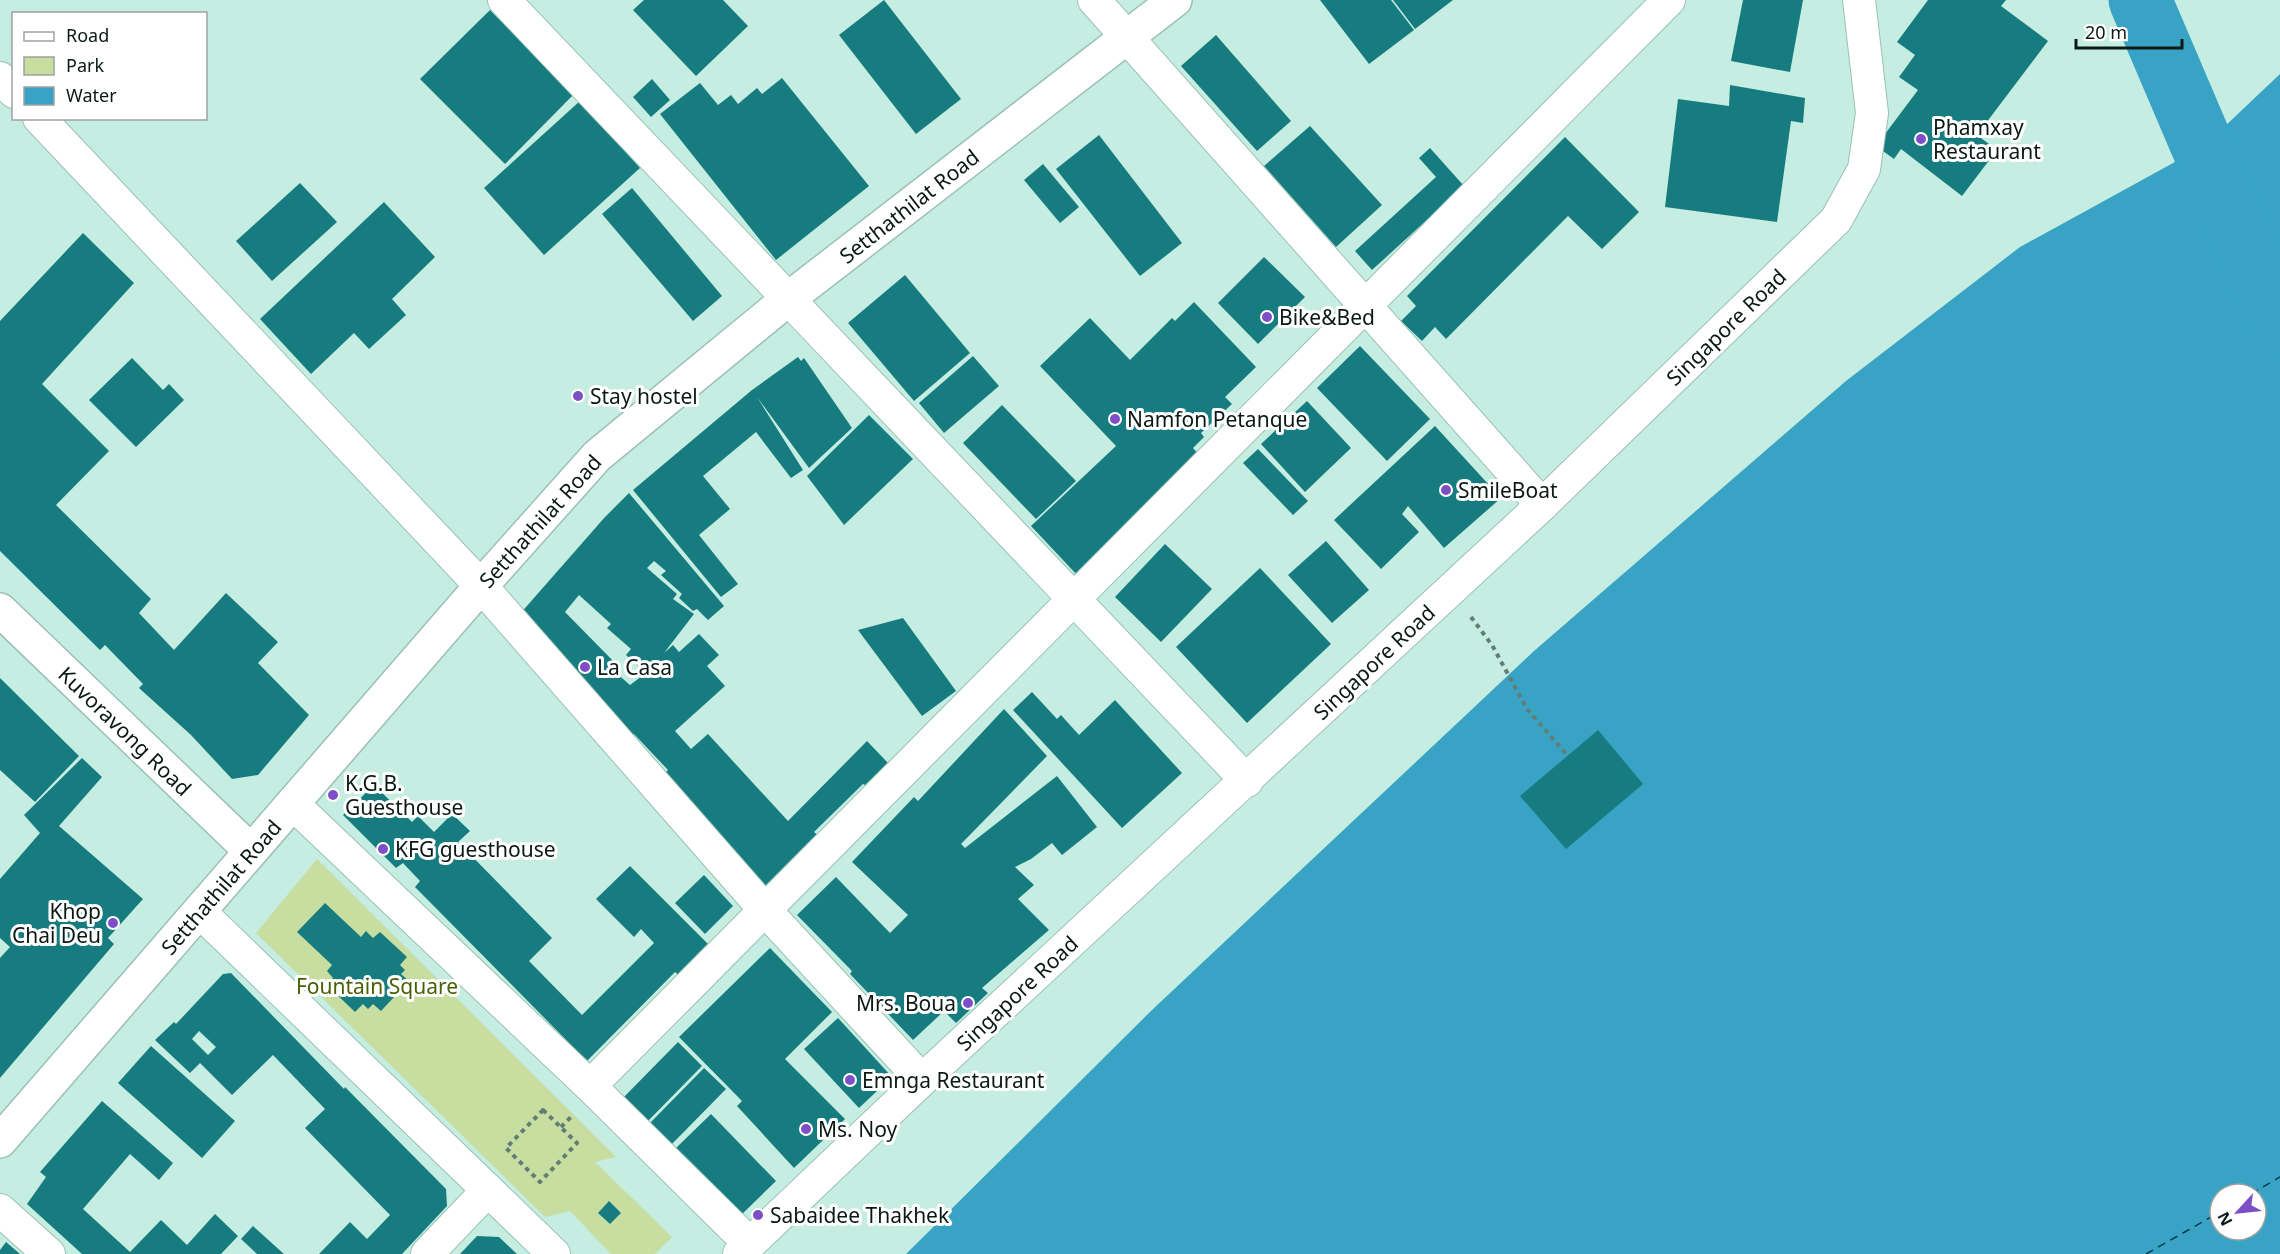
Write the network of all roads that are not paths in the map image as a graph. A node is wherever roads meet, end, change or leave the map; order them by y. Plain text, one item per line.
1 (504, 0) edge
2 (1094, 0) edge
3 (1175, 0) edge
4 (1669, 0) edge
5 (1859, 0) edge
6 (1126, 37) junction
7 (0, 78) edge
8 (12, 90) edge
9 (41, 120) edge
10 (788, 300) junction
11 (1366, 306) junction
12 (1542, 505) junction
13 (481, 586) junction
14 (1075, 600) junction
15 (0, 610) edge
16 (1247, 781) junction
17 (293, 804) junction
18 (251, 851) junction
19 (765, 910) junction
20 (200, 912) junction
21 (922, 1080) junction
22 (590, 1086) junction
23 (0, 1141) edge
24 (488, 1190) junction
25 (0, 1210) edge
26 (744, 1248) edge
27 (49, 1254) edge
28 (427, 1254) edge
29 (554, 1254) edge

1 - 10 street
2 - 6 street
3 - 6 street, Setthathilat Road
4 - 11 street
5 - 12 street, Singapore Road
6 - 10 street, Setthathilat Road
6 - 11 street
7 - 8 street
9 - 13 street
10 - 13 street, Setthathilat Road
10 - 14 street
11 - 12 street
11 - 14 street
12 - 16 street, Singapore Road
13 - 17 street, Setthathilat Road
13 - 19 street
14 - 16 street
14 - 19 street
15 - 18 street, Kuvoravong Road
16 - 21 street, Singapore Road
17 - 18 street, Setthathilat Road
17 - 22 street
18 - 20 street, Setthathilat Road
19 - 21 street
19 - 22 street
20 - 23 street, Setthathilat Road
20 - 24 street
21 - 26 street, Singapore Road
22 - 26 street
24 - 28 street
24 - 29 street
25 - 27 street

